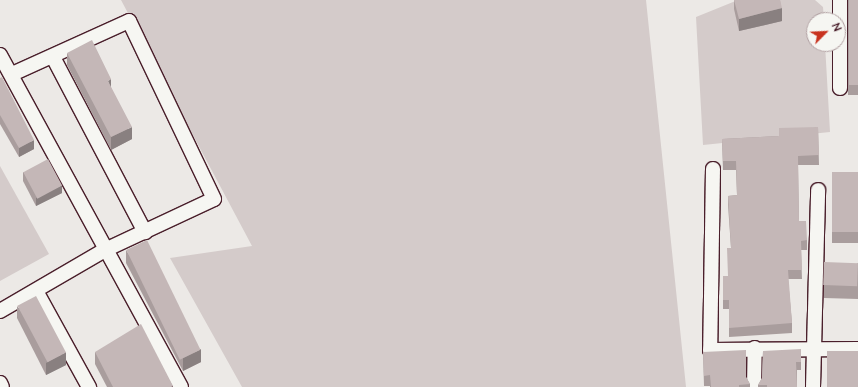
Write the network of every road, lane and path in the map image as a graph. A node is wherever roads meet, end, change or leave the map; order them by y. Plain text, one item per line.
1 (840, 0) edge
2 (0, 56) edge
3 (53, 57) junction
4 (12, 74) junction
5 (840, 88) dead end
6 (713, 169) dead end
7 (818, 190) dead end
8 (145, 232) junction
9 (105, 250) junction
10 (36, 291) junction
11 (0, 311) edge
12 (814, 347) junction
13 (755, 348) junction
14 (858, 349) edge
15 (0, 383) edge
16 (2, 387) edge
17 (89, 387) edge
18 (181, 387) edge
19 (754, 387) edge
20 (813, 387) edge

1 - 5 street
2 - 4 street
3 - 4 street
3 - 8 street
3 - 8 street
4 - 9 street
6 - 13 street
7 - 12 street
8 - 9 street
9 - 10 street
9 - 18 street
10 - 11 street
10 - 17 street
12 - 13 street
12 - 14 street
12 - 20 street
13 - 19 street
15 - 16 street

